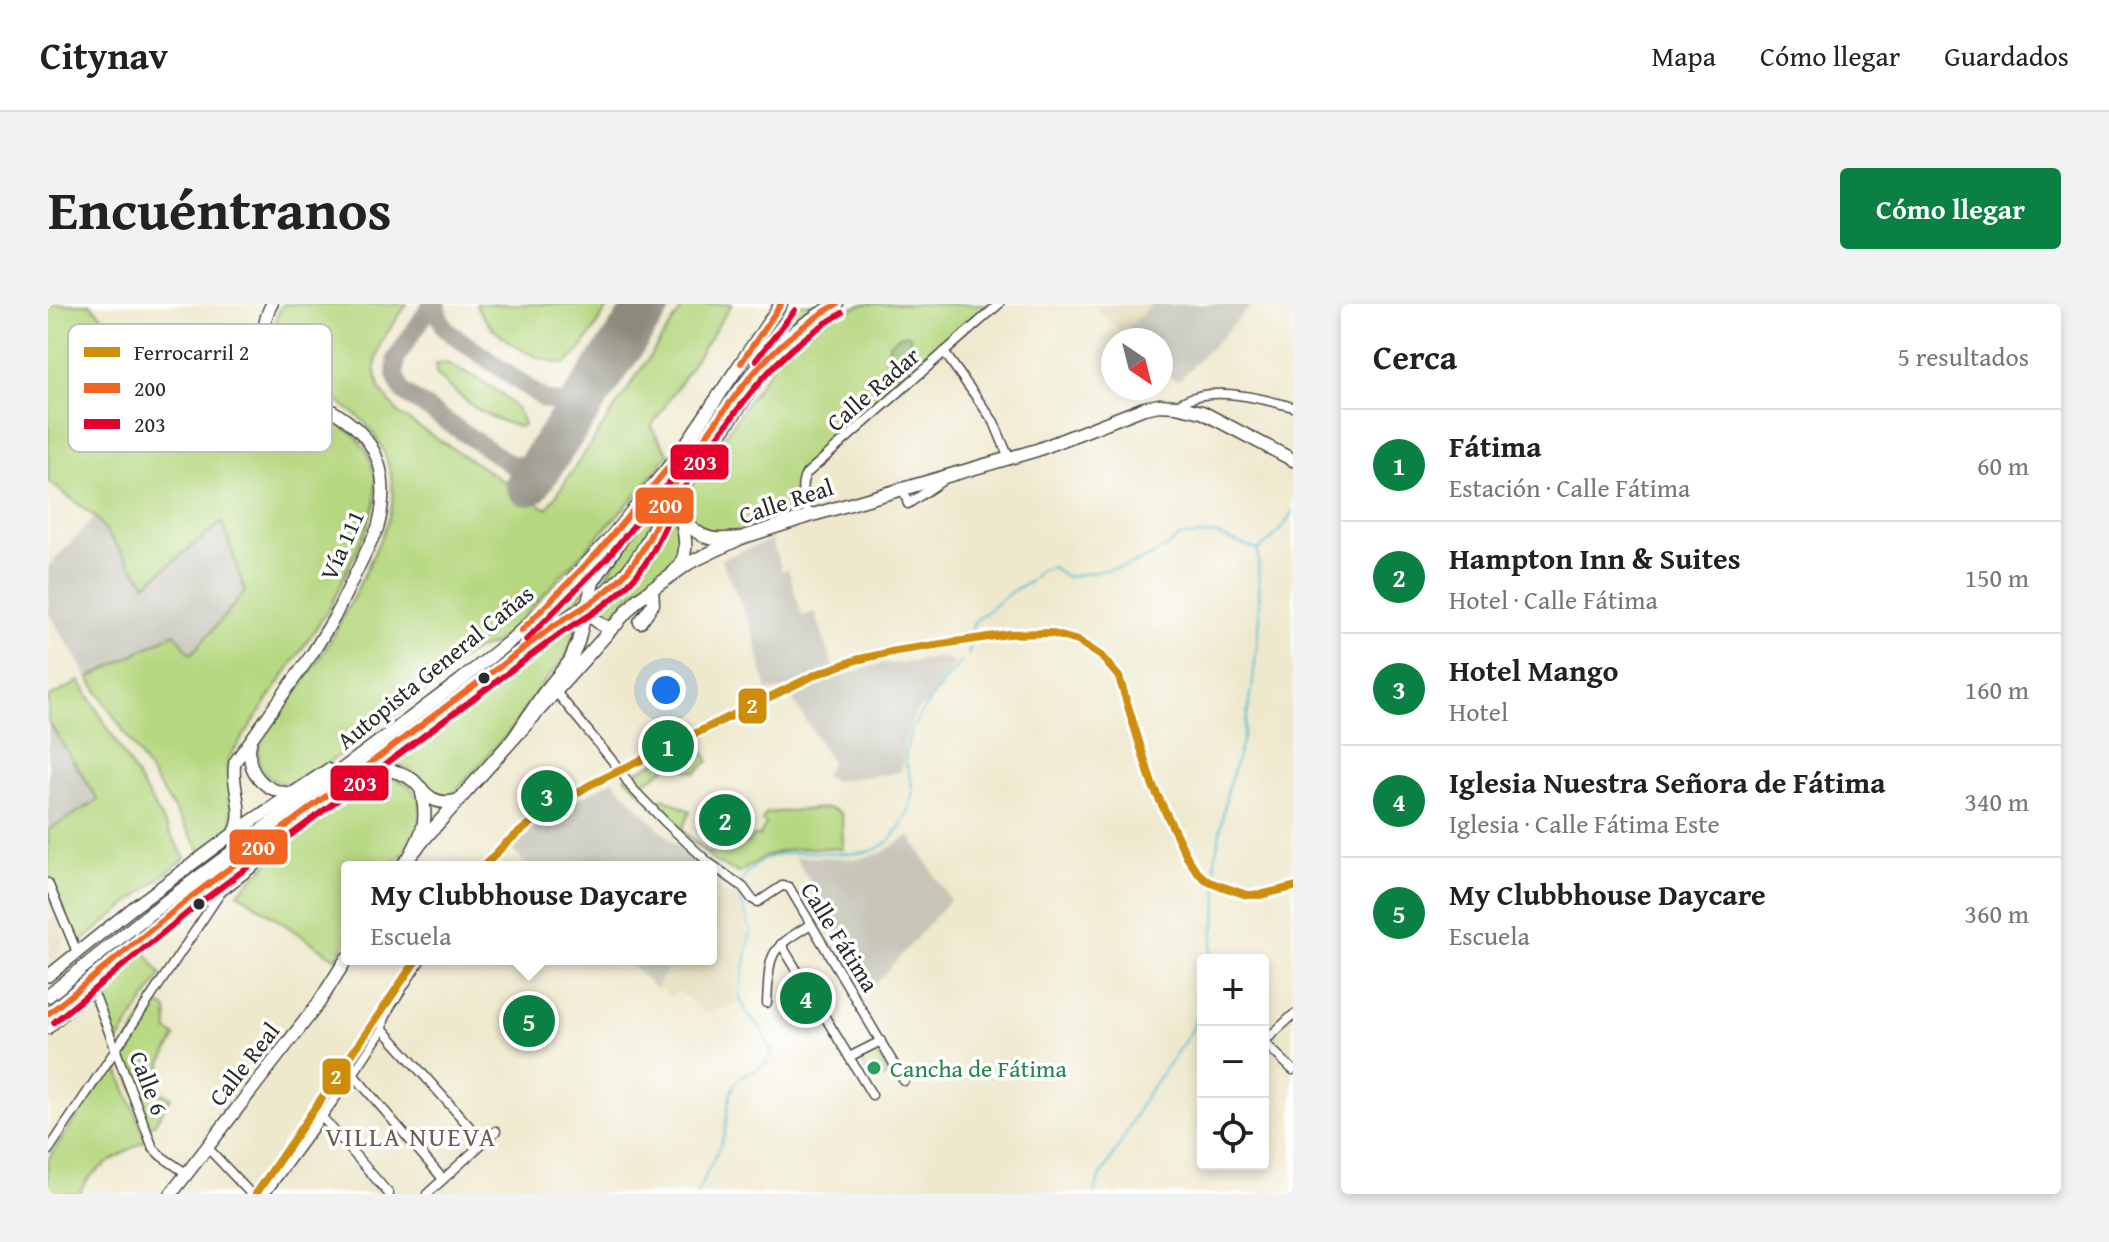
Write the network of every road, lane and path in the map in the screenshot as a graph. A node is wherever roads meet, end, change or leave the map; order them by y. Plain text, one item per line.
1 (272, 304) edge
2 (781, 304) edge
3 (837, 304) edge
4 (999, 304) edge
5 (265, 324) edge
6 (793, 332) junction
7 (944, 352) junction
8 (1206, 395) junction
9 (1176, 406) junction
10 (1293, 407) edge
11 (332, 410) edge
12 (1202, 412) junction
13 (1009, 458) junction
14 (1293, 460) edge
15 (666, 471) junction
16 (949, 476) junction
17 (903, 488) junction
18 (809, 516) junction
19 (682, 518) junction
20 (741, 538) junction
21 (673, 573) junction
22 (652, 588) junction
23 (586, 606) junction
24 (640, 622) dead end
25 (617, 624) junction
26 (556, 692) junction
27 (419, 711) junction
28 (253, 735) junction
29 (514, 738) junction
30 (421, 788) junction
31 (293, 793) junction
32 (459, 800) junction
33 (234, 833) junction
34 (264, 852) junction
35 (407, 861) edge
36 (407, 861) edge
37 (709, 861) edge
38 (717, 867) edge
39 (48, 883) edge
40 (811, 924) junction
41 (781, 944) junction
42 (77, 952) junction
43 (343, 965) edge
44 (417, 965) edge
45 (48, 976) edge
46 (48, 996) edge
47 (767, 1003) dead end
48 (48, 1014) edge
49 (1293, 1015) edge
50 (383, 1029) junction
51 (48, 1030) edge
52 (881, 1041) junction
53 (116, 1052) junction
54 (849, 1057) junction
55 (1293, 1070) edge
56 (353, 1074) junction
57 (904, 1081) dead end
58 (872, 1095) dead end
59 (322, 1117) junction
60 (496, 1131) dead end
61 (483, 1142) junction
62 (207, 1147) junction
63 (48, 1151) edge
64 (186, 1173) junction
65 (443, 1179) junction
66 (171, 1194) edge
67 (251, 1194) edge
68 (265, 1194) edge
69 (389, 1194) edge
70 (427, 1194) edge

1 - 5 main road, Vía 111
2 - 15 main road, Autopista General Cañas
3 - 6 main road, Autopista General Cañas
4 - 7 street, Calle Radar
6 - 19 main road
6 - 23 main road, Autopista General Cañas
7 - 13 street
7 - 18 street, Calle Radar
8 - 9 street
8 - 10 street
8 - 12 street
9 - 12 main road, Calle Real
9 - 13 main road, Calle Real
11 - 28 main road, Vía 111
12 - 14 main road, Calle Real
13 - 16 main road, Calle Real
15 - 23 main road
15 - 27 main road, Autopista General Cañas
16 - 17 main road, Calle Real
16 - 17 street
17 - 18 main road, Calle Real
18 - 20 main road, Calle Real
19 - 20 main road
19 - 21 main road
20 - 21 main road, Calle Real
21 - 22 main road, Calle Real
22 - 24 main road
22 - 25 main road, Calle Real
23 - 25 main road
23 - 29 main road
23 - 34 main road, Autopista General Cañas
25 - 26 main road, Calle Real
26 - 29 main road, Calle Real
26 - 37 street, Calle Fátima
27 - 31 main road
27 - 46 main road, Autopista General Cañas
28 - 31 main road
28 - 33 main road, Vía 111
29 - 32 main road, Calle Real
30 - 32 main road
30 - 34 main road
30 - 36 main road
31 - 33 main road
32 - 35 main road, Calle Real
33 - 42 main road
34 - 48 main road, Autopista General Cañas
34 - 53 street
38 - 40 street, Calle Fátima
39 - 42 street
40 - 41 street
40 - 52 street, Calle Fátima
41 - 47 street
41 - 54 street
42 - 45 main road
43 - 62 main road, Calle Real
44 - 50 street
49 - 55 street
50 - 56 street
50 - 61 street
51 - 53 street, Calle 6
52 - 54 street
52 - 57 street, Calle Fátima
53 - 63 street
53 - 64 street, Calle 6
54 - 58 street
56 - 59 street
56 - 65 street
59 - 68 street
59 - 69 street
60 - 61 street
61 - 65 street
62 - 64 main road, Calle Real
62 - 67 street
64 - 66 main road, Calle Real
65 - 70 street

